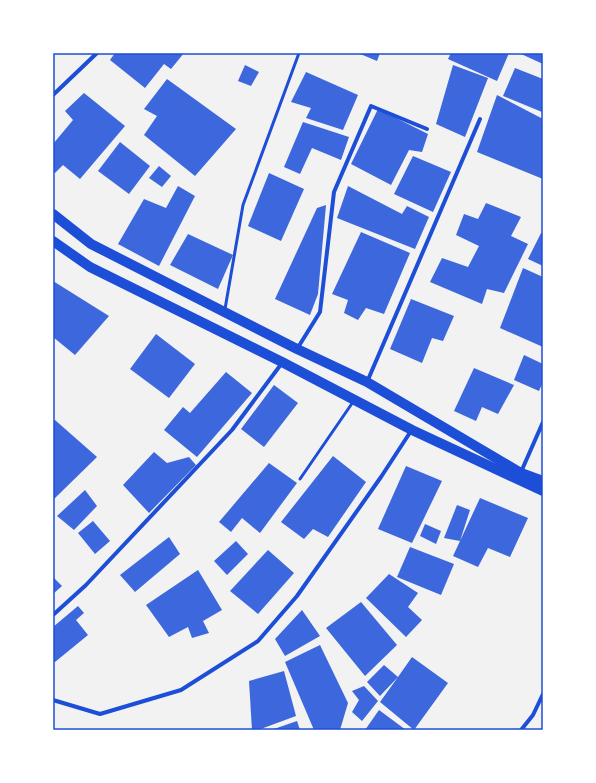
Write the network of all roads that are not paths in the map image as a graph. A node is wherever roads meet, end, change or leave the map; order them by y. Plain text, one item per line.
1 (97, 53) edge
2 (299, 53) edge
3 (53, 95) edge
4 (480, 119) dead end
5 (427, 129) dead end
6 (53, 214) edge
7 (53, 241) edge
8 (224, 313) junction
9 (297, 349) junction
10 (282, 362) junction
11 (367, 382) junction
12 (354, 400) junction
13 (543, 422) edge
14 (412, 430) junction
15 (521, 473) junction
16 (300, 479) dead end
17 (543, 480) edge
18 (543, 491) edge
19 (53, 615) edge
20 (543, 694) edge
21 (53, 700) edge
22 (521, 730) edge

1 - 3 street
2 - 8 lane
4 - 11 street
5 - 9 street
6 - 8 main road
7 - 10 main road
8 - 9 main road
9 - 11 main road
10 - 12 main road
10 - 19 street
11 - 15 main road
12 - 14 main road
12 - 16 lane
13 - 15 street
14 - 18 main road
14 - 21 street
15 - 17 main road
20 - 22 street

